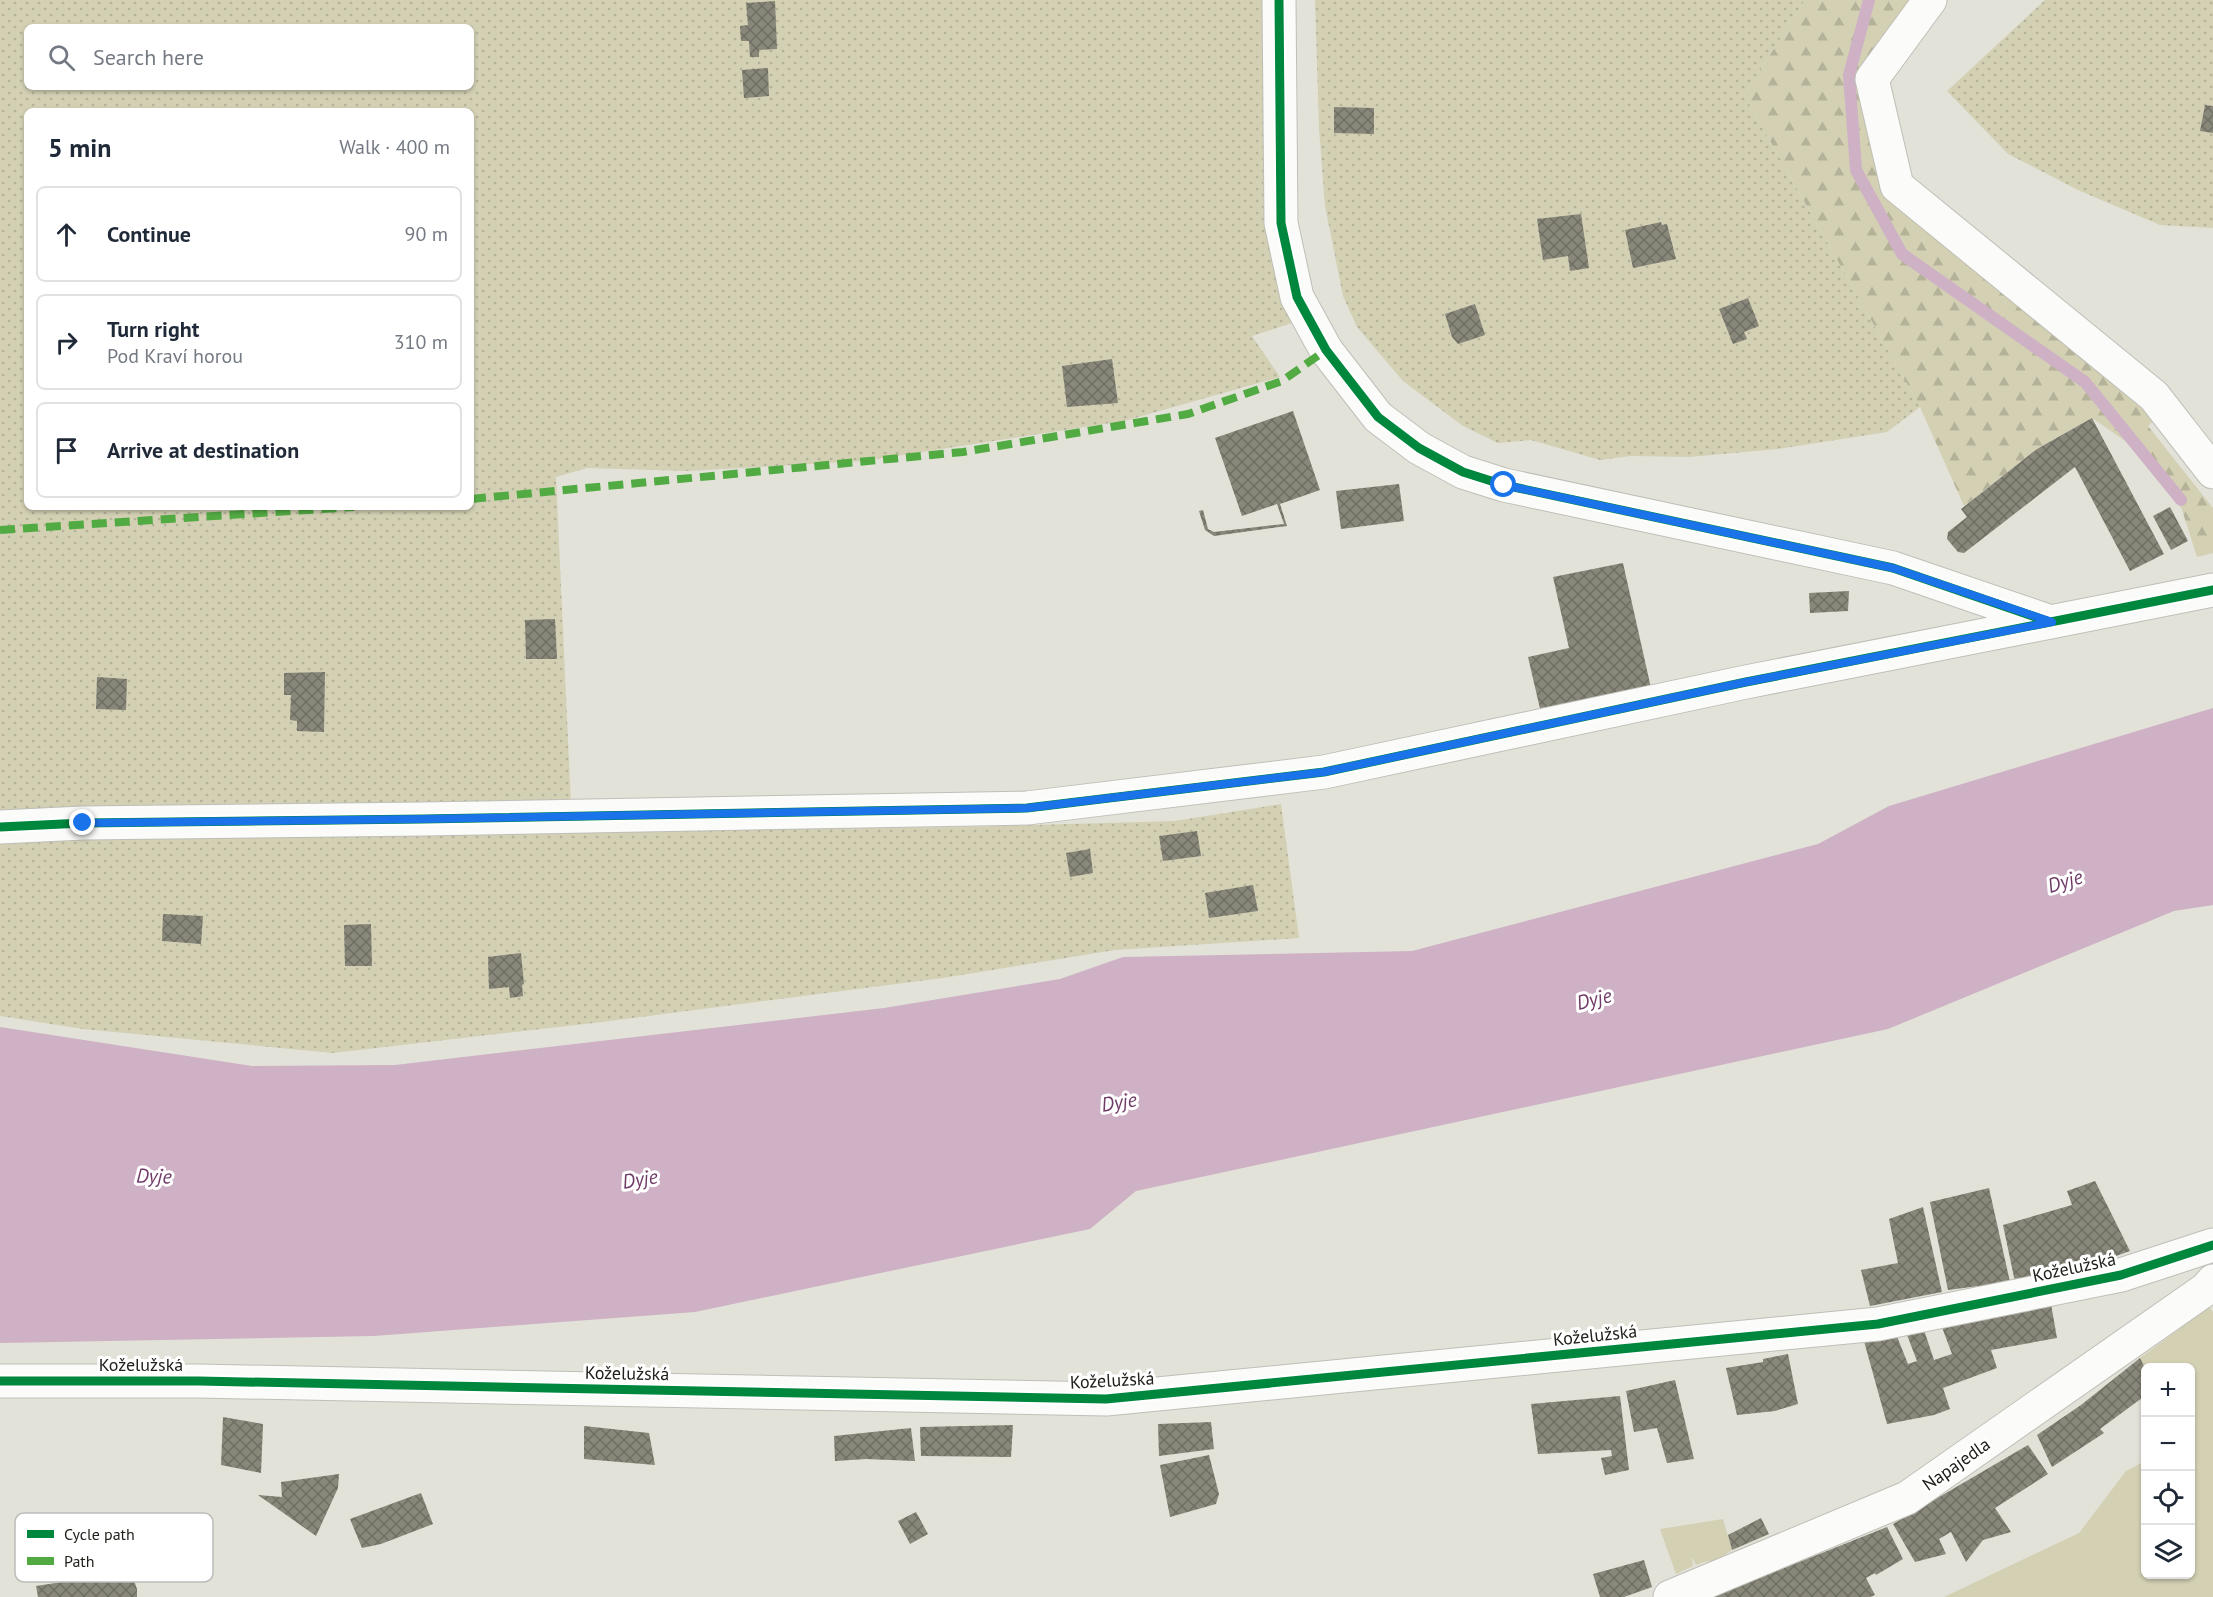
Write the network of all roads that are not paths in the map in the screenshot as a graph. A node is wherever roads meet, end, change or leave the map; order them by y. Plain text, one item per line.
1 (1280, 0) edge
2 (1930, 0) edge
3 (2213, 472) edge
4 (2213, 590) edge
5 (2052, 622) junction
6 (0, 827) edge
7 (2213, 1245) edge
8 (2213, 1281) edge
9 (0, 1382) edge
10 (1670, 1597) edge

1 - 5 street
2 - 3 street
4 - 5 street
5 - 6 street
7 - 9 street, Koželužská
8 - 10 street, Napajedla

